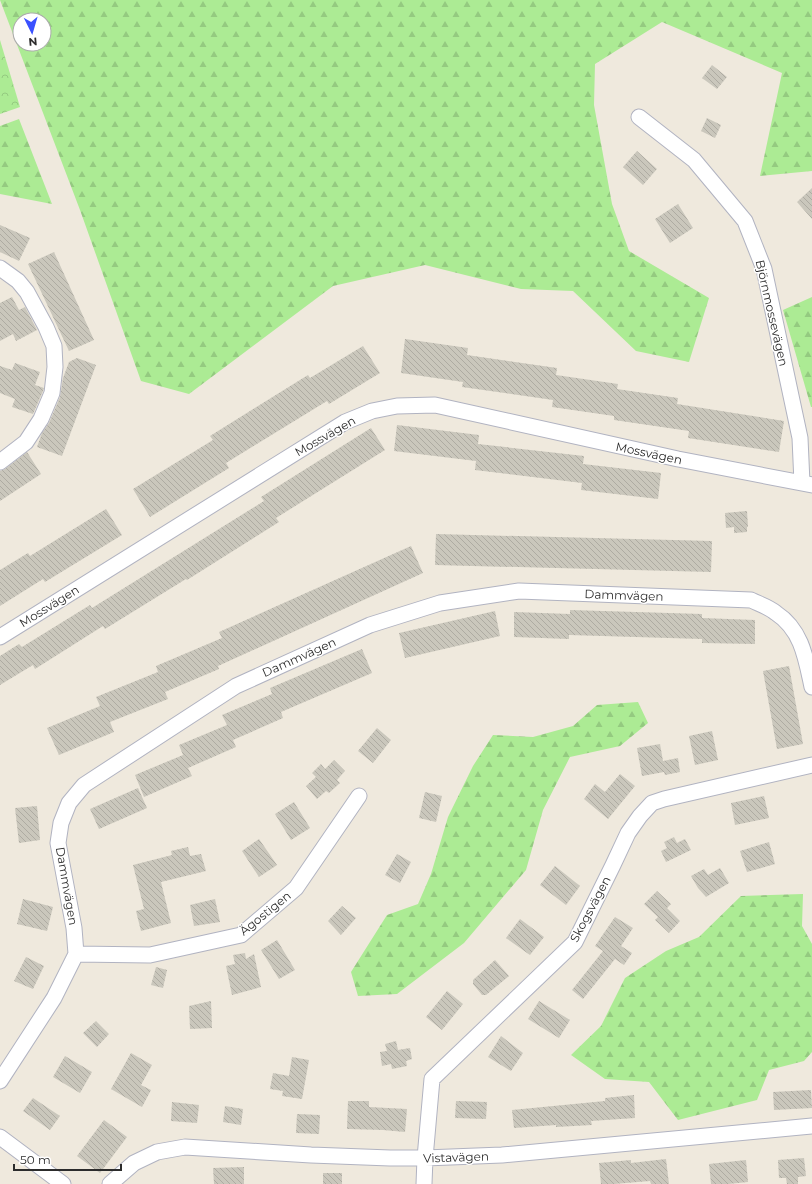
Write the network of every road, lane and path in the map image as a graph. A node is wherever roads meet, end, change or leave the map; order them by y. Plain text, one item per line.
1 (639, 117) dead end
2 (0, 268) edge
3 (0, 462) edge
4 (807, 484) edge
5 (0, 637) edge
6 (812, 687) edge
7 (812, 765) edge
8 (360, 796) dead end
9 (76, 954) junction
10 (0, 1081) edge
11 (812, 1126) edge
12 (0, 1137) edge
13 (425, 1158) junction
14 (63, 1184) edge
15 (110, 1184) edge
16 (424, 1184) edge

1 - 4 street, Björnmossevägen
2 - 3 street
4 - 5 street, Mossvägen
6 - 9 street, Dammvägen
7 - 13 street, Skogsvägen
8 - 9 street, Ägostigen
9 - 10 street
11 - 13 street, Vistavägen
12 - 14 street
13 - 15 street, Vistavägen
13 - 16 street, Skogsvägen

